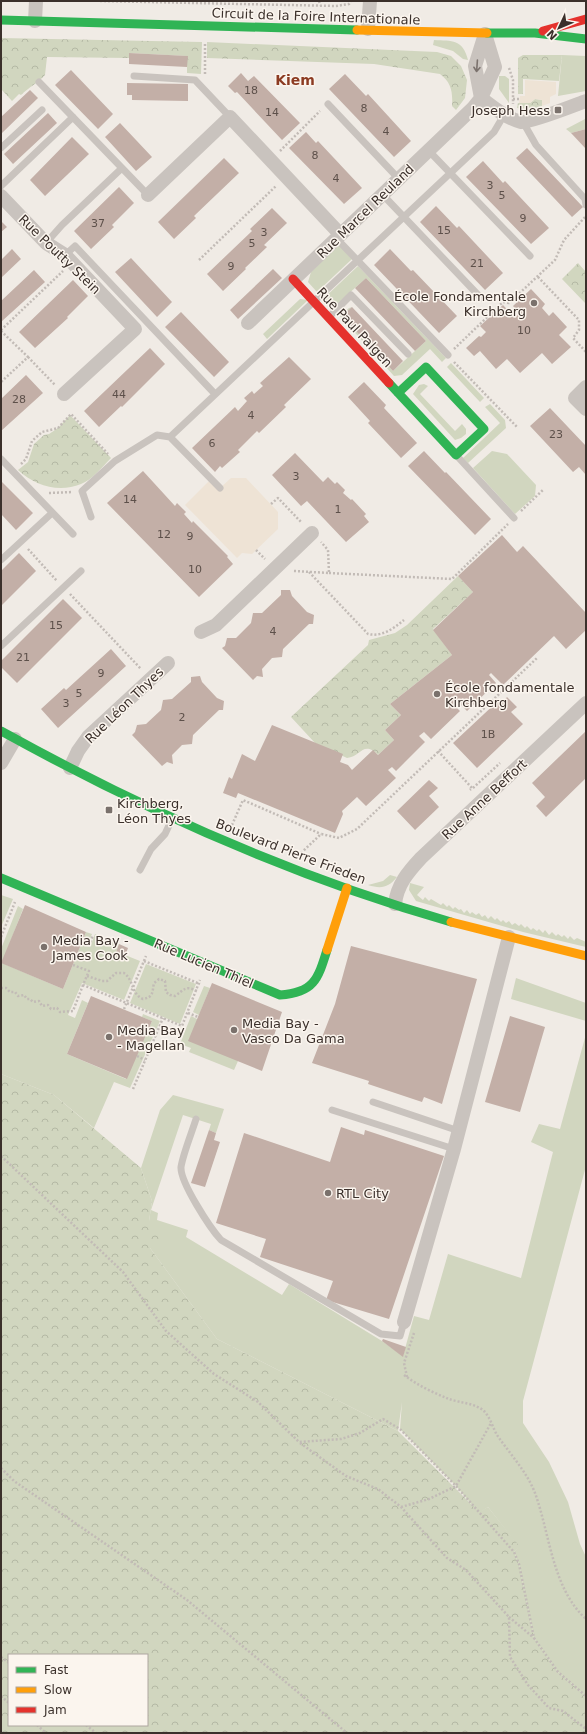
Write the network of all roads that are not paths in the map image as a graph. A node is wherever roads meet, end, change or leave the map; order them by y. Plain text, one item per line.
1 (36, 1) edge
2 (370, 1) edge
3 (586, 19) edge
4 (1, 20) edge
5 (35, 21) junction
6 (368, 29) junction
7 (535, 33) junction
8 (485, 34) junction
9 (586, 39) edge
10 (134, 76) dead end
11 (39, 82) dead end
12 (481, 98) junction
13 (586, 101) edge
14 (328, 104) road end
15 (42, 110) dead end
16 (73, 117) junction
17 (230, 117) junction
18 (513, 118) junction
19 (1, 148) edge
20 (428, 150) junction
21 (122, 168) junction
22 (450, 173) junction
23 (398, 178) junction
24 (1, 186) edge
25 (382, 194) junction
26 (148, 195) joint
27 (1, 196) edge
28 (586, 205) edge
29 (404, 217) junction
30 (338, 236) junction
31 (46, 243) junction
32 (530, 256) dead end
33 (68, 259) junction
34 (357, 261) junction
35 (293, 279) junction
36 (481, 298) dead end
37 (314, 302) junction
38 (328, 317) junction
39 (248, 323) dead end
40 (408, 354) dead end
41 (448, 355) road end
42 (586, 388) edge
43 (398, 393) junction
44 (64, 394) dead end
45 (215, 394) junction
46 (586, 409) edge
47 (170, 437) junction
48 (456, 455) junction
49 (1, 458) edge
50 (220, 488) dead end
51 (52, 513) junction
52 (91, 517) dead end
53 (514, 518) road end
54 (312, 533) dead end
55 (72, 534) dead end
56 (1, 560) edge
57 (81, 571) dead end
58 (200, 632) dead end
59 (1, 646) edge
60 (168, 663) dead end
61 (586, 703) edge
62 (1, 731) edge
63 (15, 739) junction
64 (1, 763) edge
65 (70, 768) junction
66 (172, 817) junction
67 (140, 870) dead end
68 (1, 878) edge
69 (347, 888) junction
70 (395, 904) junction
71 (509, 937) junction
72 (586, 956) edge
73 (373, 1102) dead end
74 (332, 1110) dead end
75 (196, 1119) dead end
76 (459, 1131) junction
77 (454, 1149) junction
78 (405, 1320) joint

1 - 5 street
2 - 6 street
3 - 7 street, Circuit de la Foire Internationale
4 - 5 street, Circuit de la Foire Internationale
5 - 6 street, Circuit de la Foire Internationale
6 - 8 street, Circuit de la Foire Internationale
7 - 8 street, Circuit de la Foire Internationale
7 - 9 street, Circuit de la Foire Internationale
8 -> 12 street
8 - 12 street, Rue Marcel Reuland
10 - 17 lane
11 - 16 lane
12 - 18 street
12 - 20 street, Rue Marcel Reuland
13 - 18 street
14 - 23 lane
15 - 19 lane
16 - 21 lane
16 - 24 lane
17 - 26 street
17 - 30 street
18 - 22 lane
18 - 28 lane
20 - 22 lane
20 - 23 street, Rue Marcel Reuland
21 - 26 lane
21 - 31 lane
22 - 29 lane
22 - 32 lane
23 - 25 street, Rue Marcel Reuland
25 - 29 lane
25 - 30 street, Rue Marcel Reuland
27 - 31 street, Rue Poutty Stein
29 - 34 lane
29 - 36 lane
30 - 34 lane
30 - 35 street, Rue Marcel Reuland
31 - 33 street, Rue Poutty Stein
33 - 44 street, Rue Poutty Stein
33 - 45 lane
34 - 37 lane
34 - 41 lane
35 - 37 street, Rue Paul Palgen
35 - 39 street, Rue Marcel Reuland
37 - 38 street, Rue Paul Palgen
37 - 45 lane
38 - 40 lane
38 - 43 street, Rue Paul Palgen
42 - 46 street
43 - 48 street, Rue Paul Palgen
43 - 48 street
45 - 47 lane
47 - 50 lane
47 - 52 lane
48 - 53 lane
49 - 51 lane
51 - 55 lane
51 - 56 lane
54 - 58 street
57 - 59 lane
60 - 65 street, Rue Léon Thyes
61 - 70 street, Rue Anne Beffort
62 - 63 street, Boulevard Pierre Frieden
63 - 64 street
63 - 65 street, Boulevard Pierre Frieden
65 - 66 street, Boulevard Pierre Frieden
66 - 67 lane
66 - 69 street, Boulevard Pierre Frieden
68 - 69 street, Rue Lucien Thiel
69 - 70 street, Boulevard Pierre Frieden
70 - 71 street, Boulevard Pierre Frieden
71 - 72 street, Boulevard Pierre Frieden
71 - 76 street
73 - 76 lane
74 - 77 lane
75 - 78 lane
76 - 77 street
77 - 78 street

